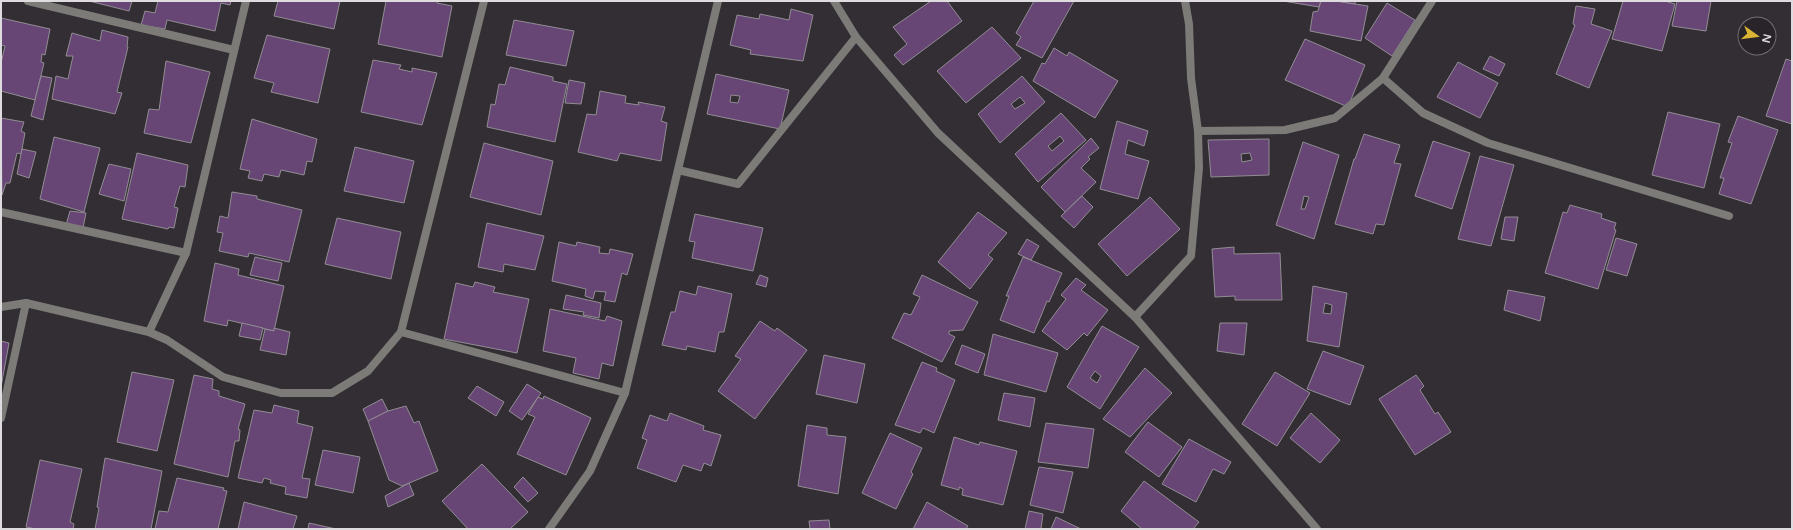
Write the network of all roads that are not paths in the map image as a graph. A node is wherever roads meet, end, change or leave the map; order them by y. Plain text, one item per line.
1 (28, 1) edge
2 (246, 1) edge
3 (484, 1) edge
4 (718, 1) edge
5 (834, 1) edge
6 (1185, 1) edge
7 (1432, 1) edge
8 (856, 37) junction
9 (234, 50) junction
10 (1383, 78) junction
11 (1198, 131) junction
12 (678, 170) junction
13 (1, 212) edge
14 (1729, 216) dead end
15 (186, 253) junction
16 (26, 303) junction
17 (1, 307) edge
18 (1135, 317) junction
19 (149, 332) junction
20 (401, 332) junction
21 (625, 393) junction
22 (1, 418) edge
23 (550, 529) edge
24 (1317, 529) edge

1 - 9 street
2 - 9 street
3 - 20 street
4 - 12 street
5 - 8 street
6 - 11 street
7 - 10 street
8 - 12 street
8 - 18 street
9 - 15 street
10 - 11 street
10 - 14 street
11 - 18 street
12 - 21 street
13 - 15 street
15 - 19 street
16 - 17 street
16 - 19 street
16 - 22 street
18 - 24 street
19 - 20 street
20 - 21 street
21 - 23 street

